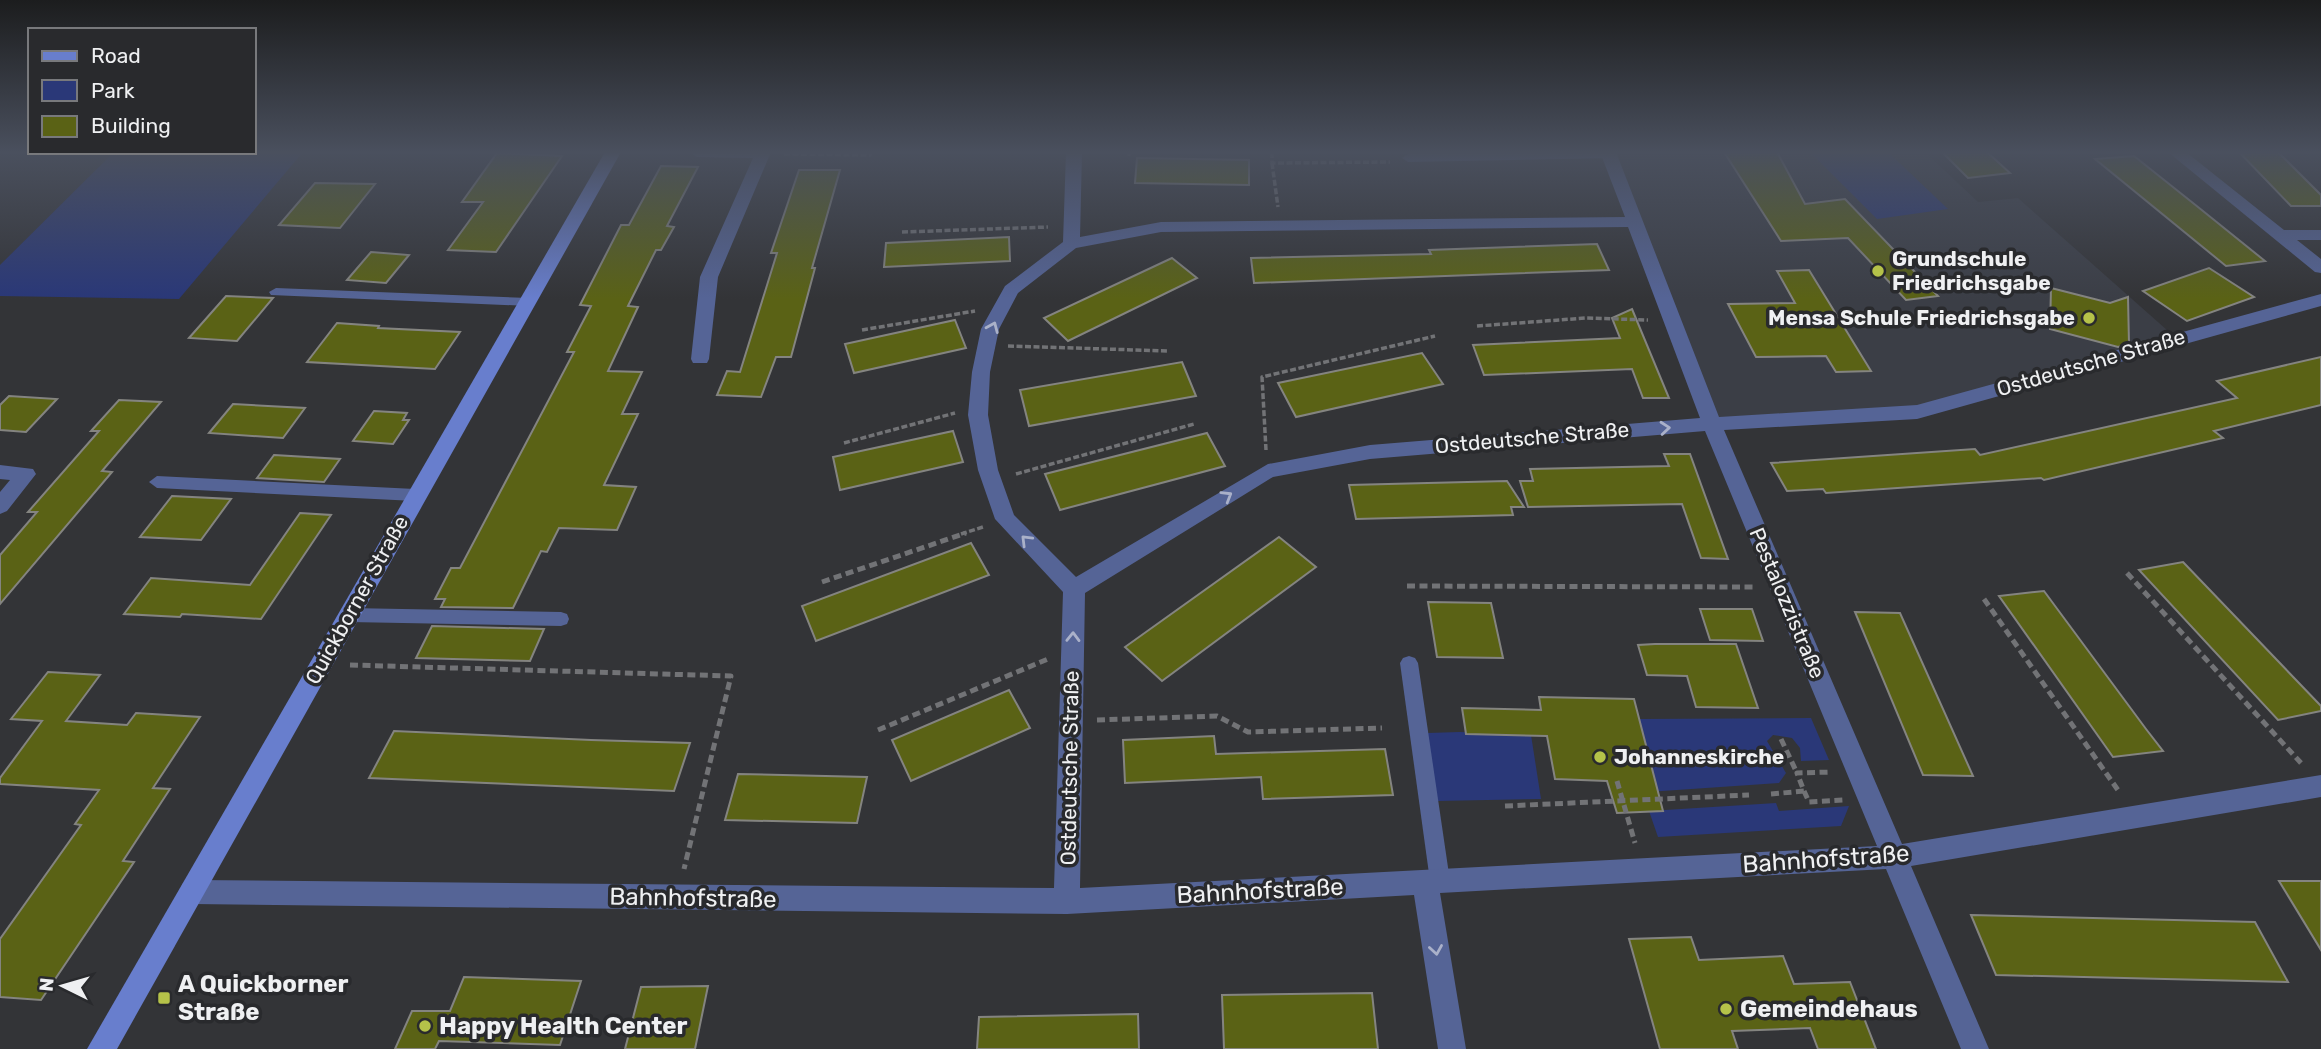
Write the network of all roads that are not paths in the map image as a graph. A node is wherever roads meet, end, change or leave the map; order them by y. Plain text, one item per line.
1 (586, 201) edge
2 (742, 201) edge
3 (1072, 201) edge
4 (1628, 201) edge
5 (2239, 201) edge
6 (1636, 222) junction
7 (1071, 235) junction
8 (2283, 235) junction
9 (2321, 235) edge
10 (2321, 268) edge
11 (276, 292) dead end
12 (2321, 300) edge
13 (529, 302) junction
14 (700, 359) dead end
15 (1712, 424) junction
16 (0, 472) edge
17 (157, 482) dead end
18 (415, 495) junction
19 (0, 506) edge
20 (1074, 589) junction
21 (349, 615) junction
22 (561, 619) dead end
23 (1409, 663) dead end
24 (2321, 786) edge
25 (1896, 857) junction
26 (1432, 882) junction
27 (192, 892) junction
28 (1067, 901) junction
29 (101, 1049) edge
30 (1452, 1049) edge
31 (1975, 1049) edge

1 - 13 street, Quickborner Straße
2 - 14 street
3 - 7 street
4 - 6 street, Pestalozzistraße
5 - 8 street
6 - 7 street
6 - 15 street, Pestalozzistraße
20 -> 7 street
8 - 9 street
8 - 10 street
11 - 13 lane
12 - 15 street, Ostdeutsche Straße
13 - 18 street, Quickborner Straße
20 -> 15 street, Ostdeutsche Straße
15 - 25 street, Pestalozzistraße
16 - 19 street
17 - 18 lane
18 - 21 street, Quickborner Straße
28 -> 20 street, Ostdeutsche Straße
21 - 22 lane
21 - 27 street, Quickborner Straße
23 - 26 lane
24 - 25 street, Bahnhofstraße
25 - 26 street, Bahnhofstraße
25 - 31 street, Pestalozzistraße
26 - 28 street, Bahnhofstraße
26 -> 30 street
27 - 28 street, Bahnhofstraße
27 - 29 street, Quickborner Straße

